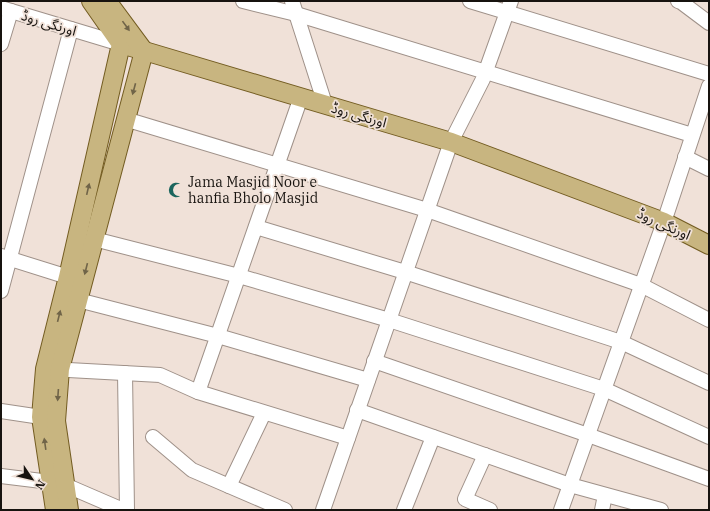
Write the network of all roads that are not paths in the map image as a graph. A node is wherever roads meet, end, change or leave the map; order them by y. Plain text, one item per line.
1 (91, 1) edge
2 (107, 1) edge
3 (242, 1) edge
4 (470, 1) edge
5 (678, 1) edge
6 (294, 7) edge
7 (508, 7) edge
8 (6, 10) edge
9 (709, 23) edge
10 (71, 29) junction
11 (1, 44) edge
12 (121, 44) junction
13 (144, 51) junction
14 (485, 72) junction
15 (709, 74) edge
16 (709, 86) edge
17 (301, 97) junction
18 (706, 101) edge
19 (325, 104) junction
20 (125, 119) junction
21 (692, 135) junction
22 (451, 142) junction
23 (685, 157) junction
24 (277, 165) junction
25 (709, 169) edge
26 (427, 210) junction
27 (664, 222) junction
28 (256, 227) junction
29 (94, 239) junction
30 (709, 244) edge
31 (5, 257) edge
32 (406, 272) junction
33 (239, 276) junction
34 (68, 277) junction
35 (641, 285) junction
36 (1, 291) edge
37 (78, 300) junction
38 (389, 320) junction
39 (709, 320) edge
40 (218, 336) junction
41 (621, 342) junction
42 (374, 361) junction
43 (53, 369) junction
44 (125, 373) junction
45 (368, 380) junction
46 (709, 383) edge
47 (604, 389) junction
48 (198, 392) junction
49 (357, 410) junction
50 (1, 411) edge
51 (264, 413) junction
52 (41, 417) junction
53 (588, 435) junction
54 (153, 437) dead end
55 (433, 437) junction
56 (709, 437) edge
57 (348, 438) junction
58 (485, 455) junction
59 (1, 476) edge
60 (709, 479) edge
61 (58, 483) junction
62 (570, 485) junction
63 (229, 486) junction
64 (606, 495) junction
65 (634, 506) edge
66 (54, 510) edge
67 (69, 510) edge
68 (123, 510) edge
69 (127, 510) edge
70 (285, 510) edge
71 (322, 510) edge
72 (404, 510) edge
73 (490, 510) edge
74 (561, 510) edge
75 (602, 510) edge
76 (661, 510) edge

1 - 12 main road
2 -> 13 main road
3 - 6 street
4 - 7 street
5 - 9 street
6 - 14 street
6 - 19 street
7 - 14 street
7 - 15 street
8 - 10 street, اورنگی روڈ
8 - 11 street
10 - 12 street, اورنگی روڈ
10 - 31 street
12 - 13 main road, اورنگی روڈ
34 -> 12 main road
13 - 17 main road, اورنگی روڈ
13 -> 20 main road
14 - 21 street
14 - 22 street
16 - 18 street
17 - 19 main road, اورنگی روڈ
17 - 24 street
18 - 21 street
19 - 22 main road, اورنگی روڈ
20 - 24 street
20 - 29 main road
21 - 23 street
22 - 26 street
22 - 27 main road, اورنگی روڈ
23 - 25 street
23 - 27 street
24 - 26 street
24 - 28 street
26 - 32 street
26 - 35 street
27 - 30 main road, اورنگی روڈ
27 - 35 street
28 - 32 street
28 - 33 street
29 - 33 street
29 -> 37 main road
31 - 34 street
31 - 36 street
32 - 38 street
32 - 41 street
33 - 38 street
33 - 40 street
43 -> 34 main road
35 - 39 street
35 - 41 street
37 - 40 street
37 - 43 main road
38 - 42 street
38 - 47 street
40 - 45 street
40 - 48 street
41 - 46 street
41 - 47 street
42 - 45 street
42 - 53 street
43 - 44 street
43 - 52 main road
43 -> 61 main road
44 - 48 street
44 - 69 street
45 - 49 street
47 - 53 street
47 - 56 street
48 - 51 street
49 - 55 street
49 - 57 street
50 - 52 street
51 - 57 street
51 - 63 street
61 -> 52 main road
53 - 60 street
53 - 62 street
54 - 63 street
55 - 58 street
55 - 72 street
57 - 71 street
58 - 62 street
58 - 73 street
59 - 61 street
61 - 66 main road
61 - 67 main road
61 - 68 street
62 - 64 street
62 - 74 street
63 - 70 street
64 - 65 street
64 - 75 street
65 - 76 street

